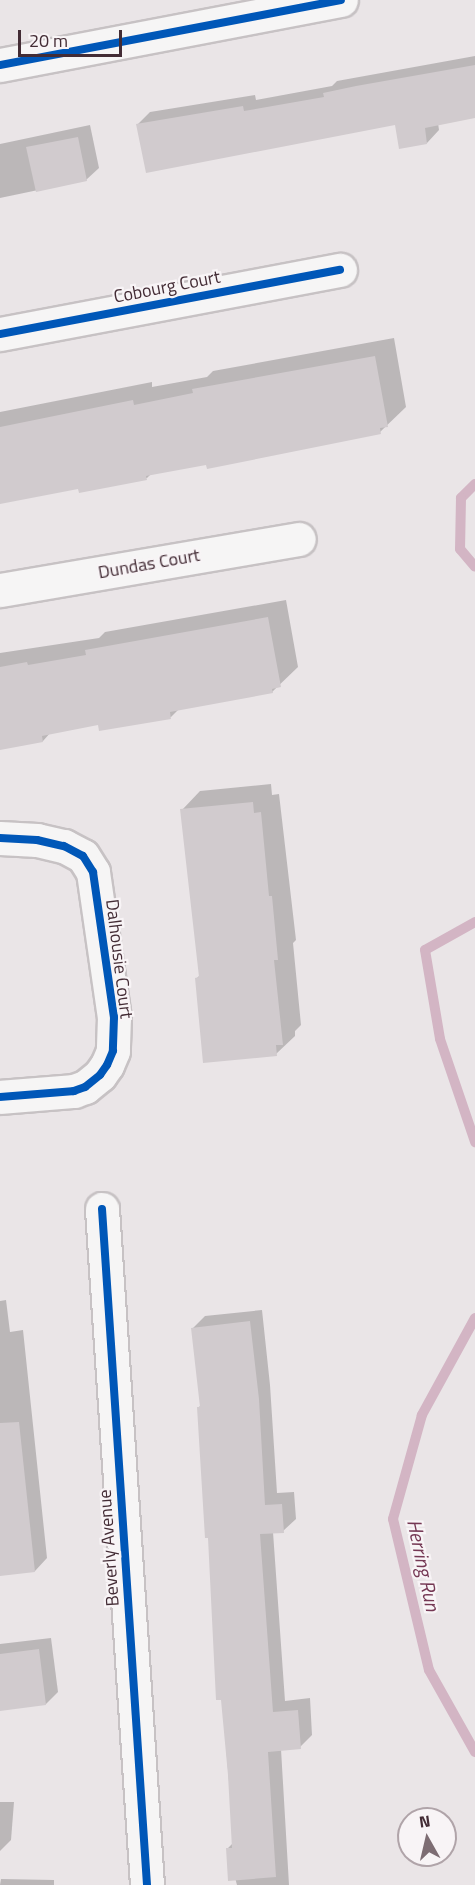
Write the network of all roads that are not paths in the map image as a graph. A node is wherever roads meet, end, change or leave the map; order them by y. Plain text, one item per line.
1 (342, 0) edge
2 (0, 65) edge
3 (340, 270) dead end
4 (0, 333) edge
5 (299, 538) dead end
6 (0, 590) edge
7 (3, 838) edge
8 (0, 1097) edge
9 (102, 1209) dead end
10 (147, 1885) edge

1 - 2 street
3 - 4 street, Cobourg Court
5 - 6 street, Dundas Court
7 - 8 street, Dalhousie Court
9 - 10 street, Beverly Avenue

